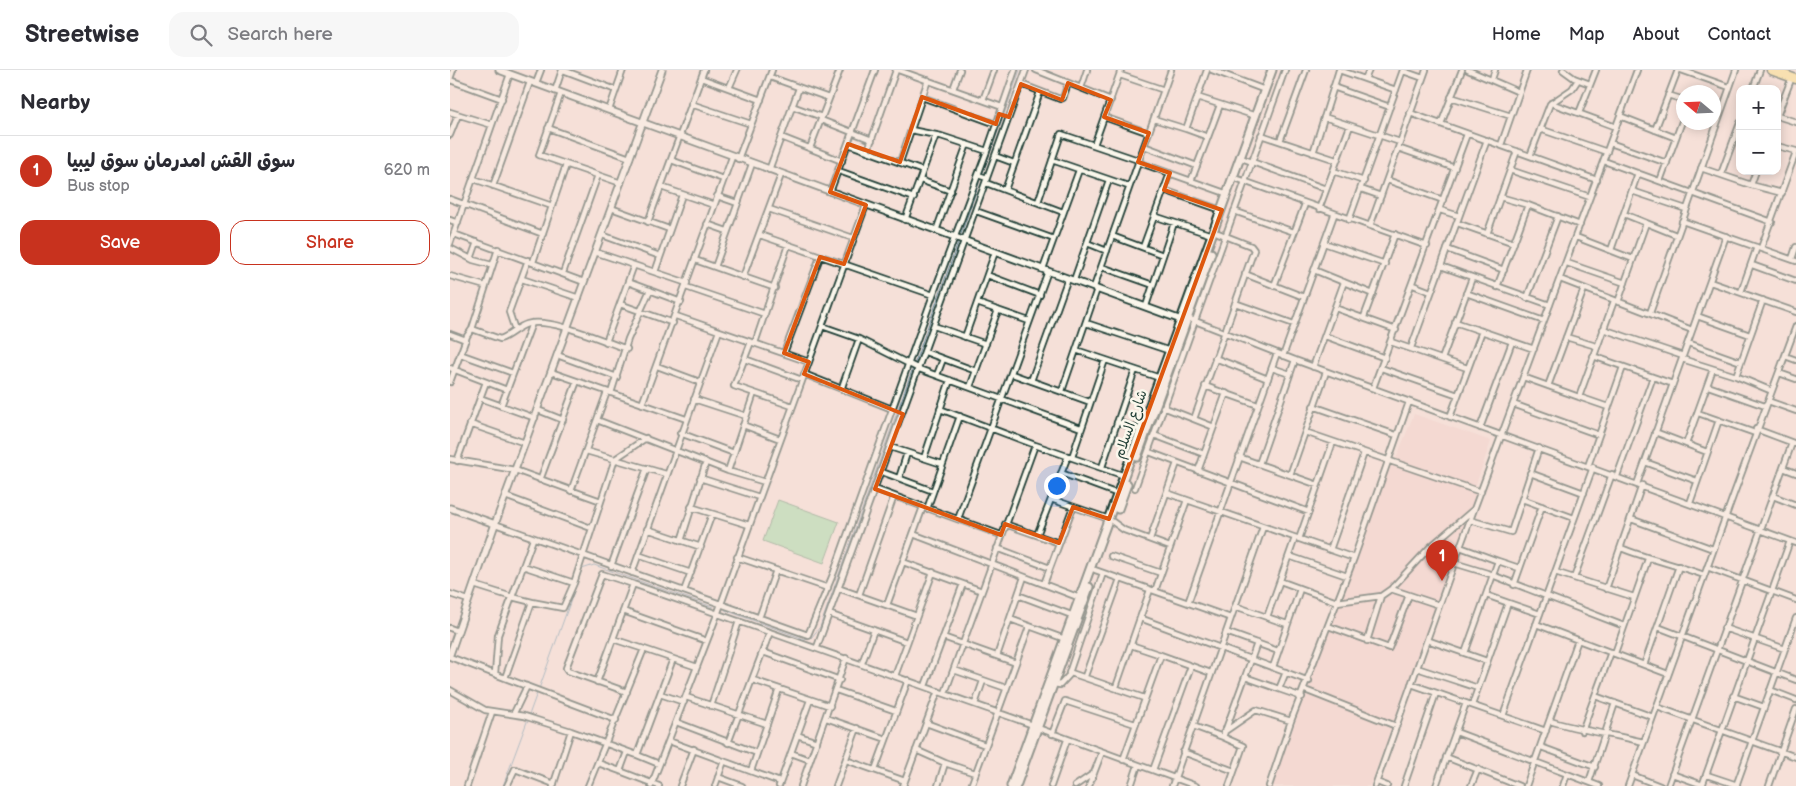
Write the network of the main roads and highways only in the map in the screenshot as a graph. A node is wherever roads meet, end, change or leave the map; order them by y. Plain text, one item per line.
1 (1272, 70) edge
2 (1771, 70) edge
3 (1794, 78) edge
4 (1215, 234) junction
5 (1185, 319) junction
6 (1111, 521) junction
7 (1036, 727) junction
8 (1011, 786) edge
9 (1016, 786) edge

1 - 4 main road, شارع السلام
1 - 4 main road, شارع السلام
2 - 3 highway
4 - 5 main road, شارع السلام
5 - 6 main road, شارع السلام
5 - 6 main road, شارع السلام
6 - 7 main road, شارع السلام
6 - 7 main road, شارع السلام
7 - 8 main road, شارع السلام
7 - 9 main road, شارع السلام

